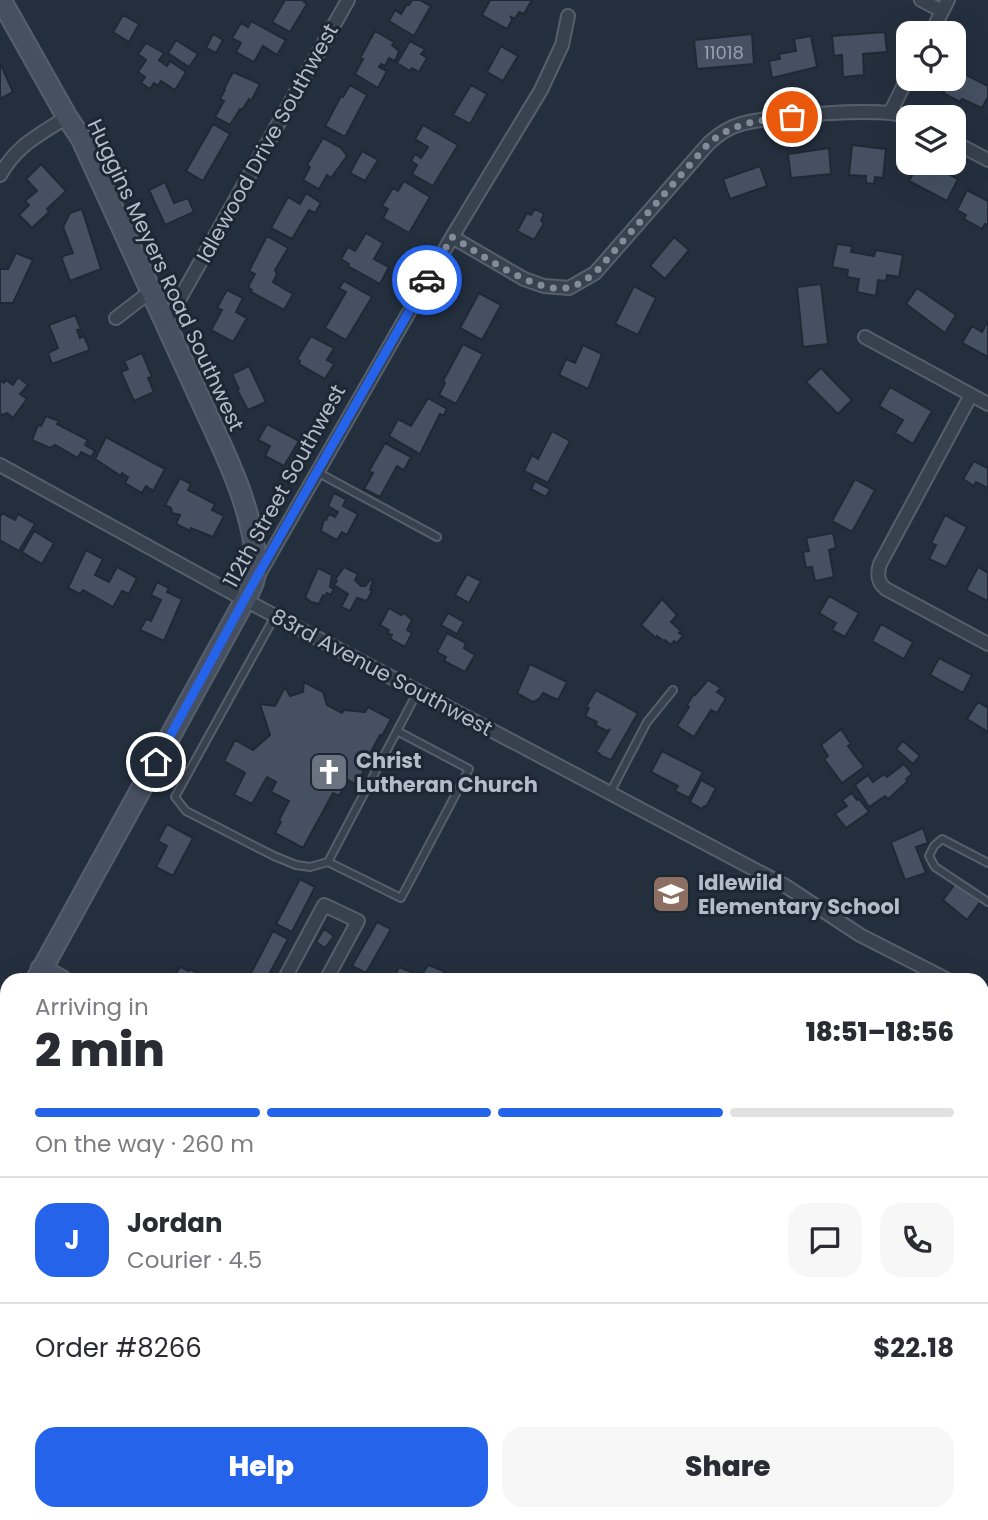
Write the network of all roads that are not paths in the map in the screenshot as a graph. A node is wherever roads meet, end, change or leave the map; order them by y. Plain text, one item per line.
1 (348, 0) edge
2 (921, 0) edge
3 (8, 3) edge
4 (945, 6) edge
5 (568, 16) dead end
6 (901, 91) edge
7 (890, 113) junction
8 (896, 114) edge
9 (67, 117) junction
10 (966, 148) edge
11 (988, 160) edge
12 (0, 175) edge
13 (452, 237) junction
14 (149, 292) junction
15 (116, 318) dead end
16 (166, 323) junction
17 (865, 337) dead end
18 (971, 395) junction
19 (988, 404) edge
20 (0, 465) edge
21 (317, 471) junction
22 (437, 537) dead end
23 (255, 580) junction
24 (245, 600) junction
25 (275, 616) junction
26 (988, 644) edge
27 (673, 690) dead end
28 (418, 691) junction
29 (397, 731) junction
30 (610, 793) junction
31 (328, 862) junction
32 (988, 863) edge
33 (988, 902) edge
34 (39, 973) edge
35 (288, 973) edge
36 (330, 973) edge
37 (934, 973) edge

1 - 16 street, Idlewood Drive Southwest
2 - 4 street
3 - 9 street, Huggins Meyers Road Southwest
5 - 13 street, 112th Street Southwest
6 - 7 street
7 - 8 street
7 - 13 street
9 - 12 street
9 - 14 street, Huggins Meyers Road Southwest
10 - 11 street
13 - 21 street, 112th Street Southwest
14 - 15 street
14 - 16 street, Huggins Meyers Road Southwest
16 - 23 street, Huggins Meyers Road Southwest
17 - 18 street
18 - 19 street
18 - 26 street
20 - 24 street, 83rd Avenue Southwest
21 - 22 lane
21 - 23 street, 112th Street Southwest
23 - 24 street, 112th Street Southwest
24 - 25 street, 83rd Avenue Southwest
24 - 34 street, 112th Street Southwest
25 - 28 street, 83rd Avenue Southwest
25 - 31 lane
27 - 30 lane
28 - 29 lane
28 - 30 street, 83rd Avenue Southwest
29 - 31 lane
29 - 31 lane
30 - 37 street, 83rd Avenue Southwest
32 - 33 lane
35 - 36 street

